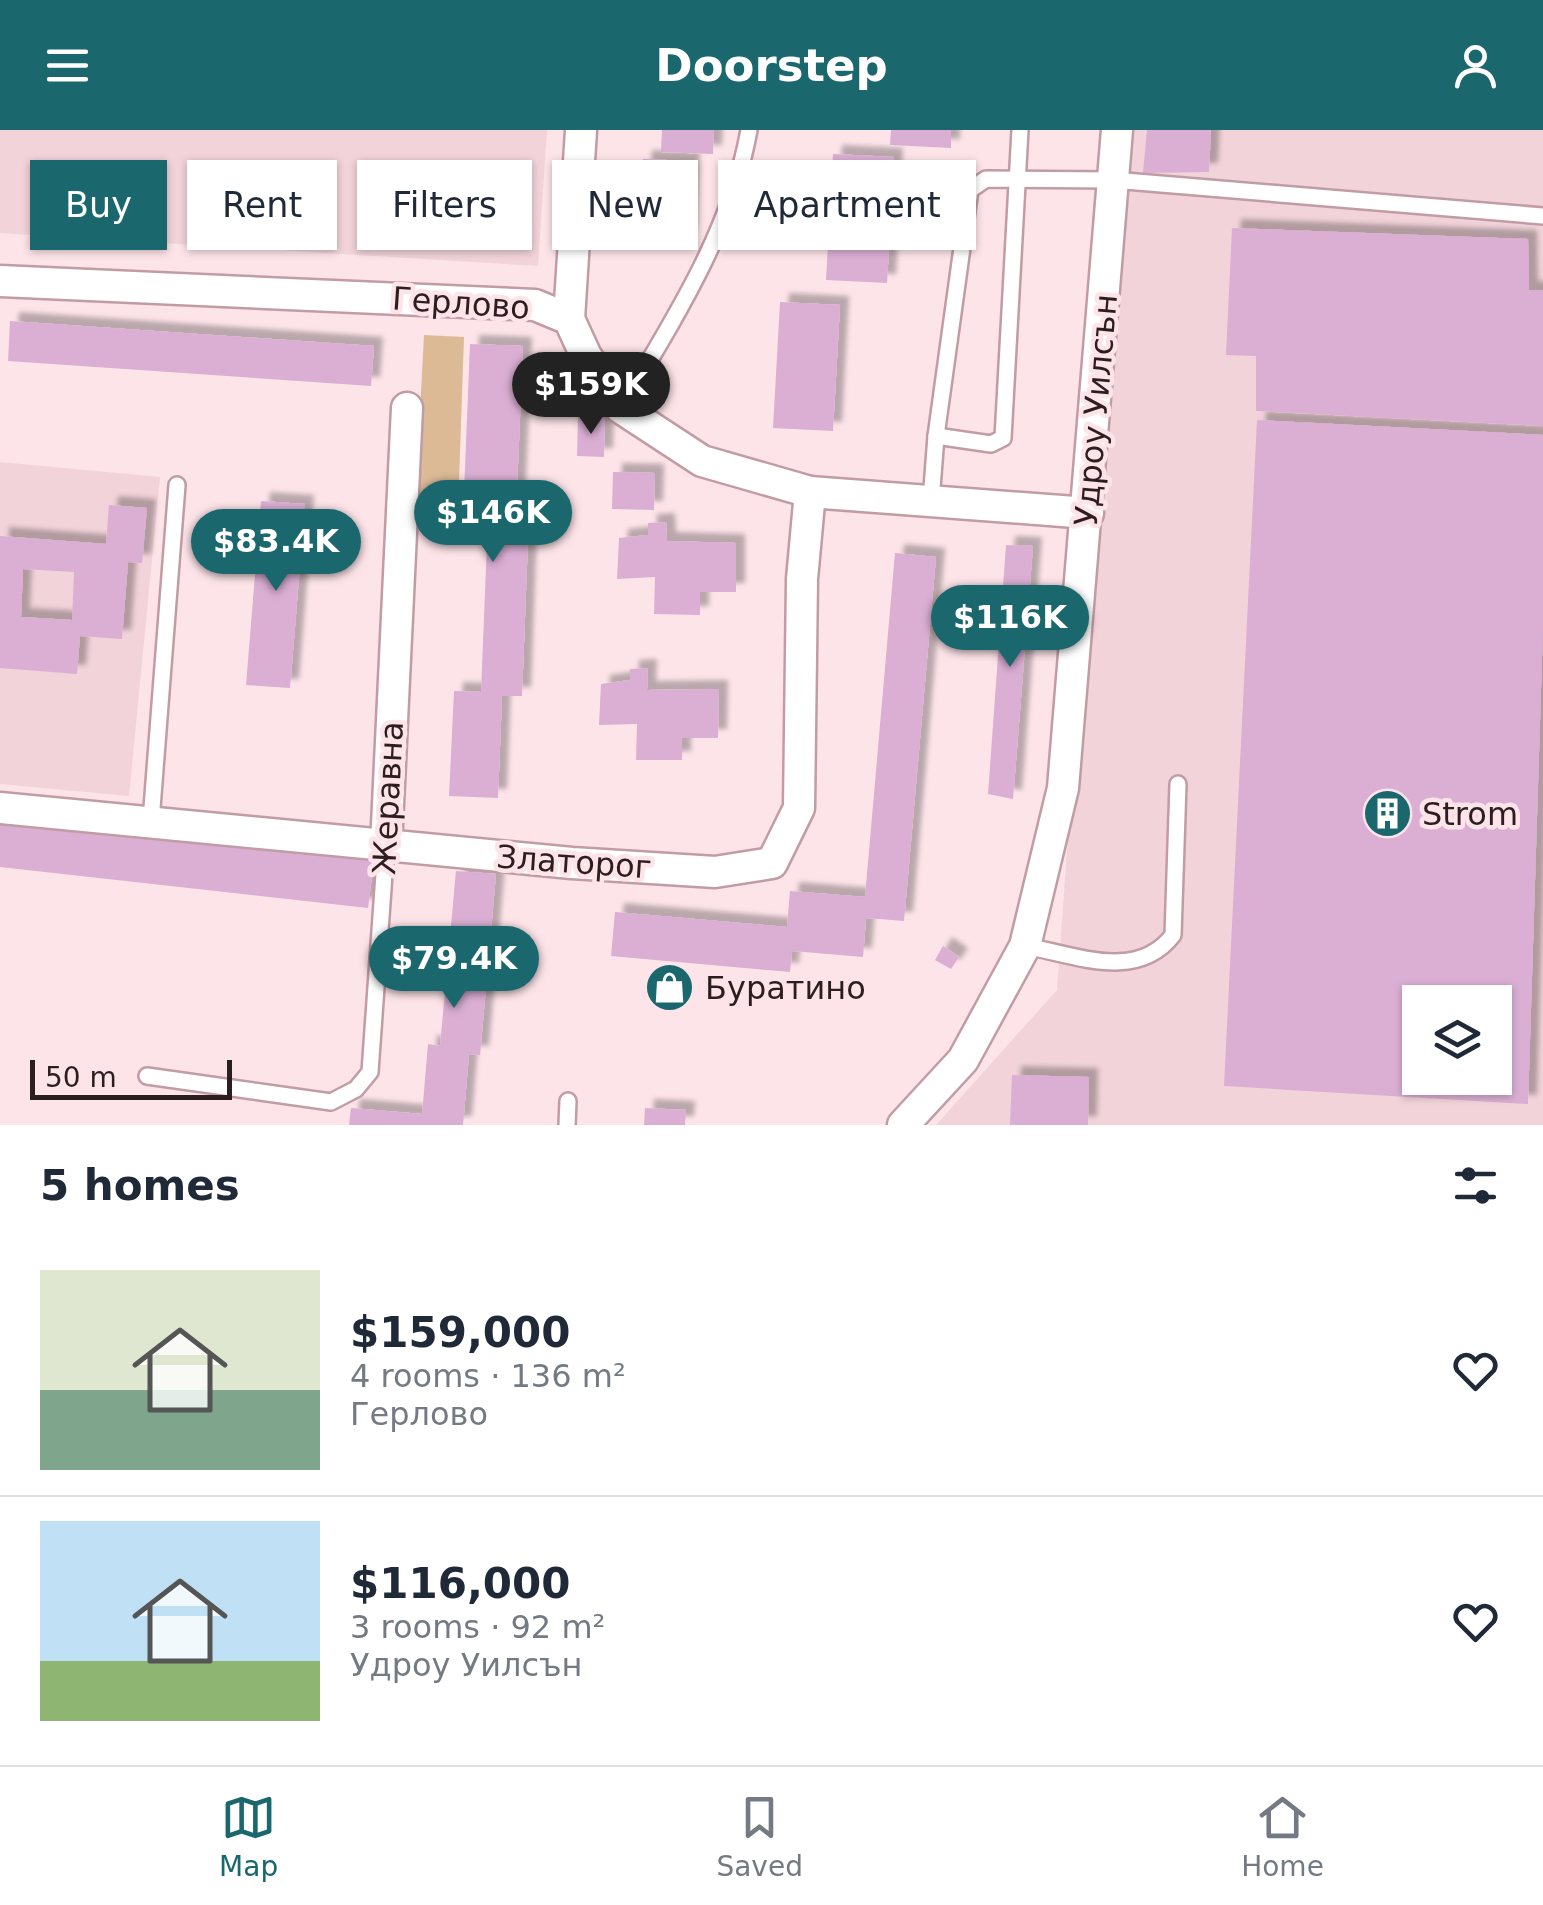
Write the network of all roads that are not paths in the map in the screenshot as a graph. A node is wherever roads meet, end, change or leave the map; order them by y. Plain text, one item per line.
1 (582, 130) edge
2 (749, 130) edge
3 (1020, 130) edge
4 (1117, 130) edge
5 (1019, 178) junction
6 (1114, 180) junction
7 (1543, 216) edge
8 (0, 281) edge
9 (569, 318) junction
10 (407, 408) dead end
11 (621, 408) junction
12 (936, 436) junction
13 (177, 485) dead end
14 (810, 492) junction
15 (931, 501) junction
16 (1088, 513) junction
17 (1178, 784) dead end
18 (0, 808) edge
19 (151, 821) junction
20 (386, 846) junction
21 (1025, 946) junction
22 (147, 1076) dead end
23 (568, 1101) dead end
24 (568, 1125) edge
25 (903, 1125) edge

1 - 9 street
2 - 11 lane
3 - 5 lane
4 - 6 street, Удроу Уилсън
5 - 6 lane
5 - 12 lane
5 - 12 lane
6 - 7 lane
6 - 16 street, Удроу Уилсън
8 - 9 street, Герлово
9 - 11 street, Герлово
10 - 20 street, Жеравна
11 - 14 street, Герлово
12 - 15 lane
13 - 19 lane
14 - 15 street, Герлово
14 - 20 street, Златорог
15 - 16 street, Герлово
16 - 21 street, Удроу Уилсън
17 - 21 lane
18 - 19 street, Златорог
19 - 20 street, Златорог
20 - 22 lane, Жеравна
21 - 25 street, Удроу Уилсън
23 - 24 lane

